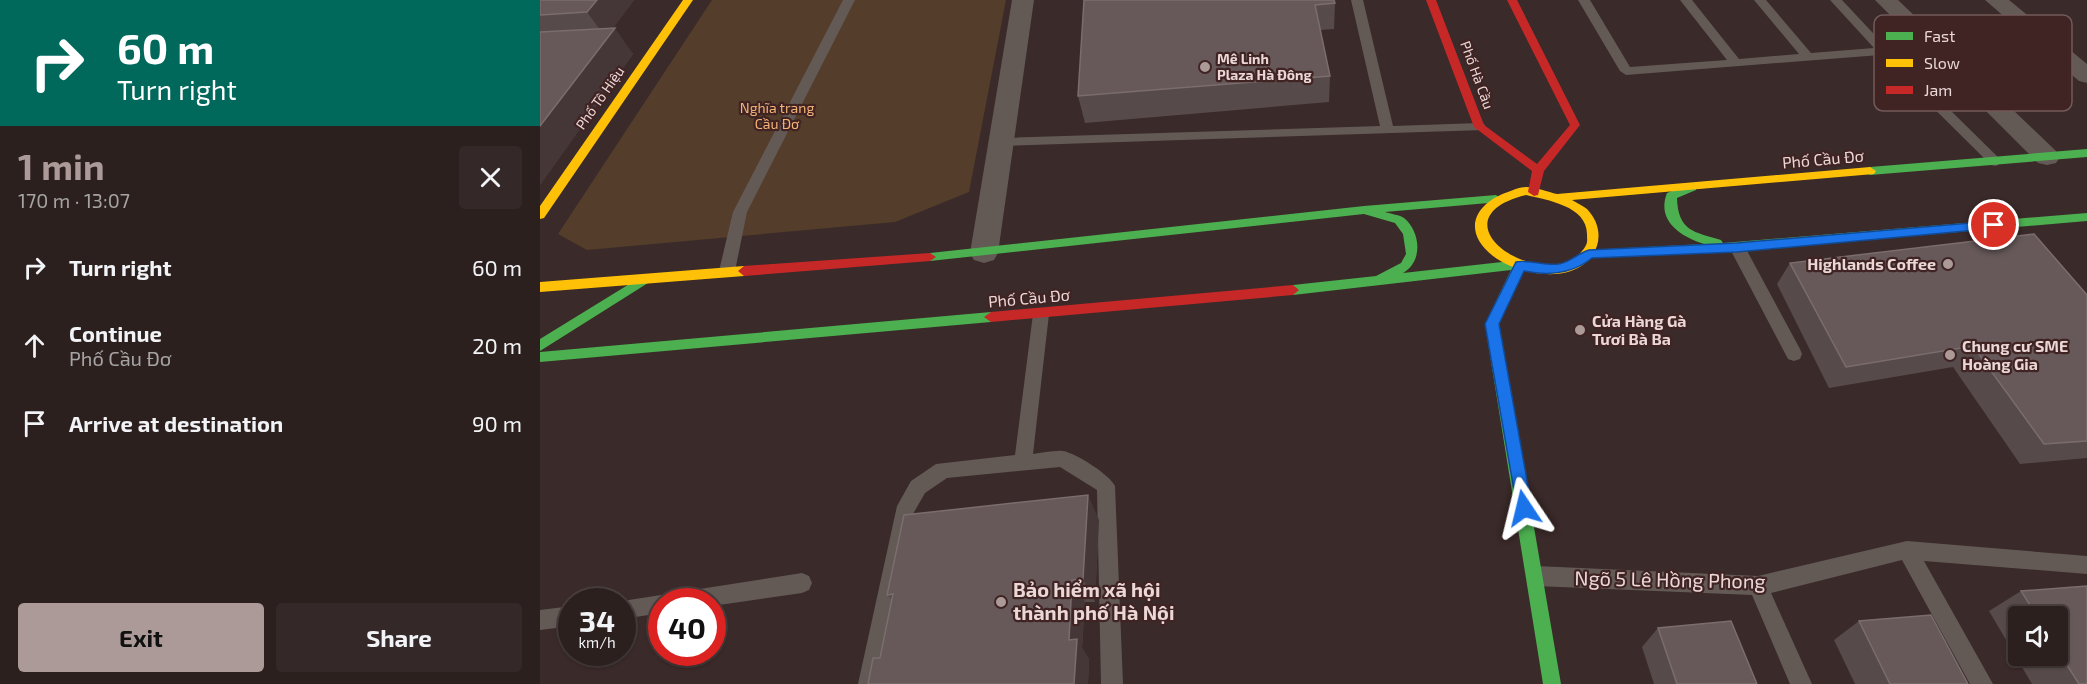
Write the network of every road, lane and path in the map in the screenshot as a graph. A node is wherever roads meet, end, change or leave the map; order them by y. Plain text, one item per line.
1 (688, 0) edge
2 (849, 0) edge
3 (1023, 0) edge
4 (1357, 0) edge
5 (1431, 0) edge
6 (1512, 0) edge
7 (1584, 0) edge
8 (1686, 0) edge
9 (1760, 0) edge
10 (1836, 0) edge
11 (1886, 0) edge
12 (1996, 0) edge
13 (1901, 15) edge
14 (2014, 15) edge
15 (1874, 41) edge
16 (1874, 52) edge
17 (1807, 56) junction
18 (1736, 63) junction
19 (2072, 63) edge
20 (2087, 76) edge
21 (1944, 111) edge
22 (2000, 111) edge
23 (1479, 127) junction
24 (1387, 130) junction
25 (1001, 142) junction
26 (2087, 153) edge
27 (2047, 157) junction
28 (1996, 162) junction
29 (1538, 170) junction
30 (1692, 186) junction
31 (1534, 192) junction
32 (1561, 197) junction
33 (1496, 199) junction
34 (544, 201) edge
35 (1364, 210) junction
36 (540, 215) edge
37 (2087, 218) edge
38 (1737, 247) junction
39 (984, 253) junction
40 (1589, 254) junction
41 (1520, 265) junction
42 (727, 271) junction
43 (648, 277) junction
44 (1374, 283) junction
45 (540, 287) edge
46 (1041, 314) junction
47 (540, 346) edge
48 (1794, 354) dead end
49 (540, 357) edge
50 (1023, 461) junction
51 (1907, 550) junction
52 (2087, 565) edge
53 (1536, 576) junction
54 (802, 583) dead end
55 (1758, 586) junction
56 (726, 594) edge
57 (558, 618) edge
58 (540, 620) edge
59 (868, 684) edge
60 (1112, 684) edge
61 (1552, 684) edge
62 (1802, 684) edge
63 (1982, 684) edge

1 - 34 main road, Phố Tô Hiệu
2 - 42 lane
3 - 25 street
4 - 24 lane
5 - 23 main road, Phố Hà Cầu
6 - 29 main road
7 - 18 lane
8 - 18 lane
9 - 17 lane
10 - 15 lane
11 - 13 street
12 - 14 street
16 - 17 lane
17 - 18 lane
19 - 20 street
21 - 28 lane
22 - 27 street
23 - 24 lane
23 - 29 main road, Phố Hà Cầu
24 - 25 lane
25 - 39 street
26 - 27 main road, Phố Cầu Đơ
27 - 28 main road, Phố Cầu Đơ
28 - 30 main road, Phố Cầu Đơ
29 - 31 main road
30 - 32 main road, Phố Cầu Đơ
30 - 38 main road
31 - 32 main road
31 - 33 main road
32 - 40 main road
33 - 35 main road
33 - 41 main road
34 - 36 main road, Phố Tô Hiệu
35 - 39 main road
35 - 44 main road
37 - 38 main road
38 - 40 main road
38 - 48 lane
39 - 42 main road
40 - 41 main road
41 - 44 main road, Phố Cầu Đơ
41 - 53 main road
42 - 43 main road
43 - 45 main road
43 - 47 main road
44 - 46 main road, Phố Cầu Đơ
46 - 49 main road, Phố Cầu Đơ
46 - 50 lane
50 - 59 lane
50 - 60 lane
51 - 52 lane, Ngõ 5 Lê Hồng Phong
51 - 55 lane, Ngõ 5 Lê Hồng Phong
51 - 63 lane
53 - 55 lane, Ngõ 5 Lê Hồng Phong
53 - 61 main road
54 - 56 lane
55 - 62 lane
57 - 58 lane

